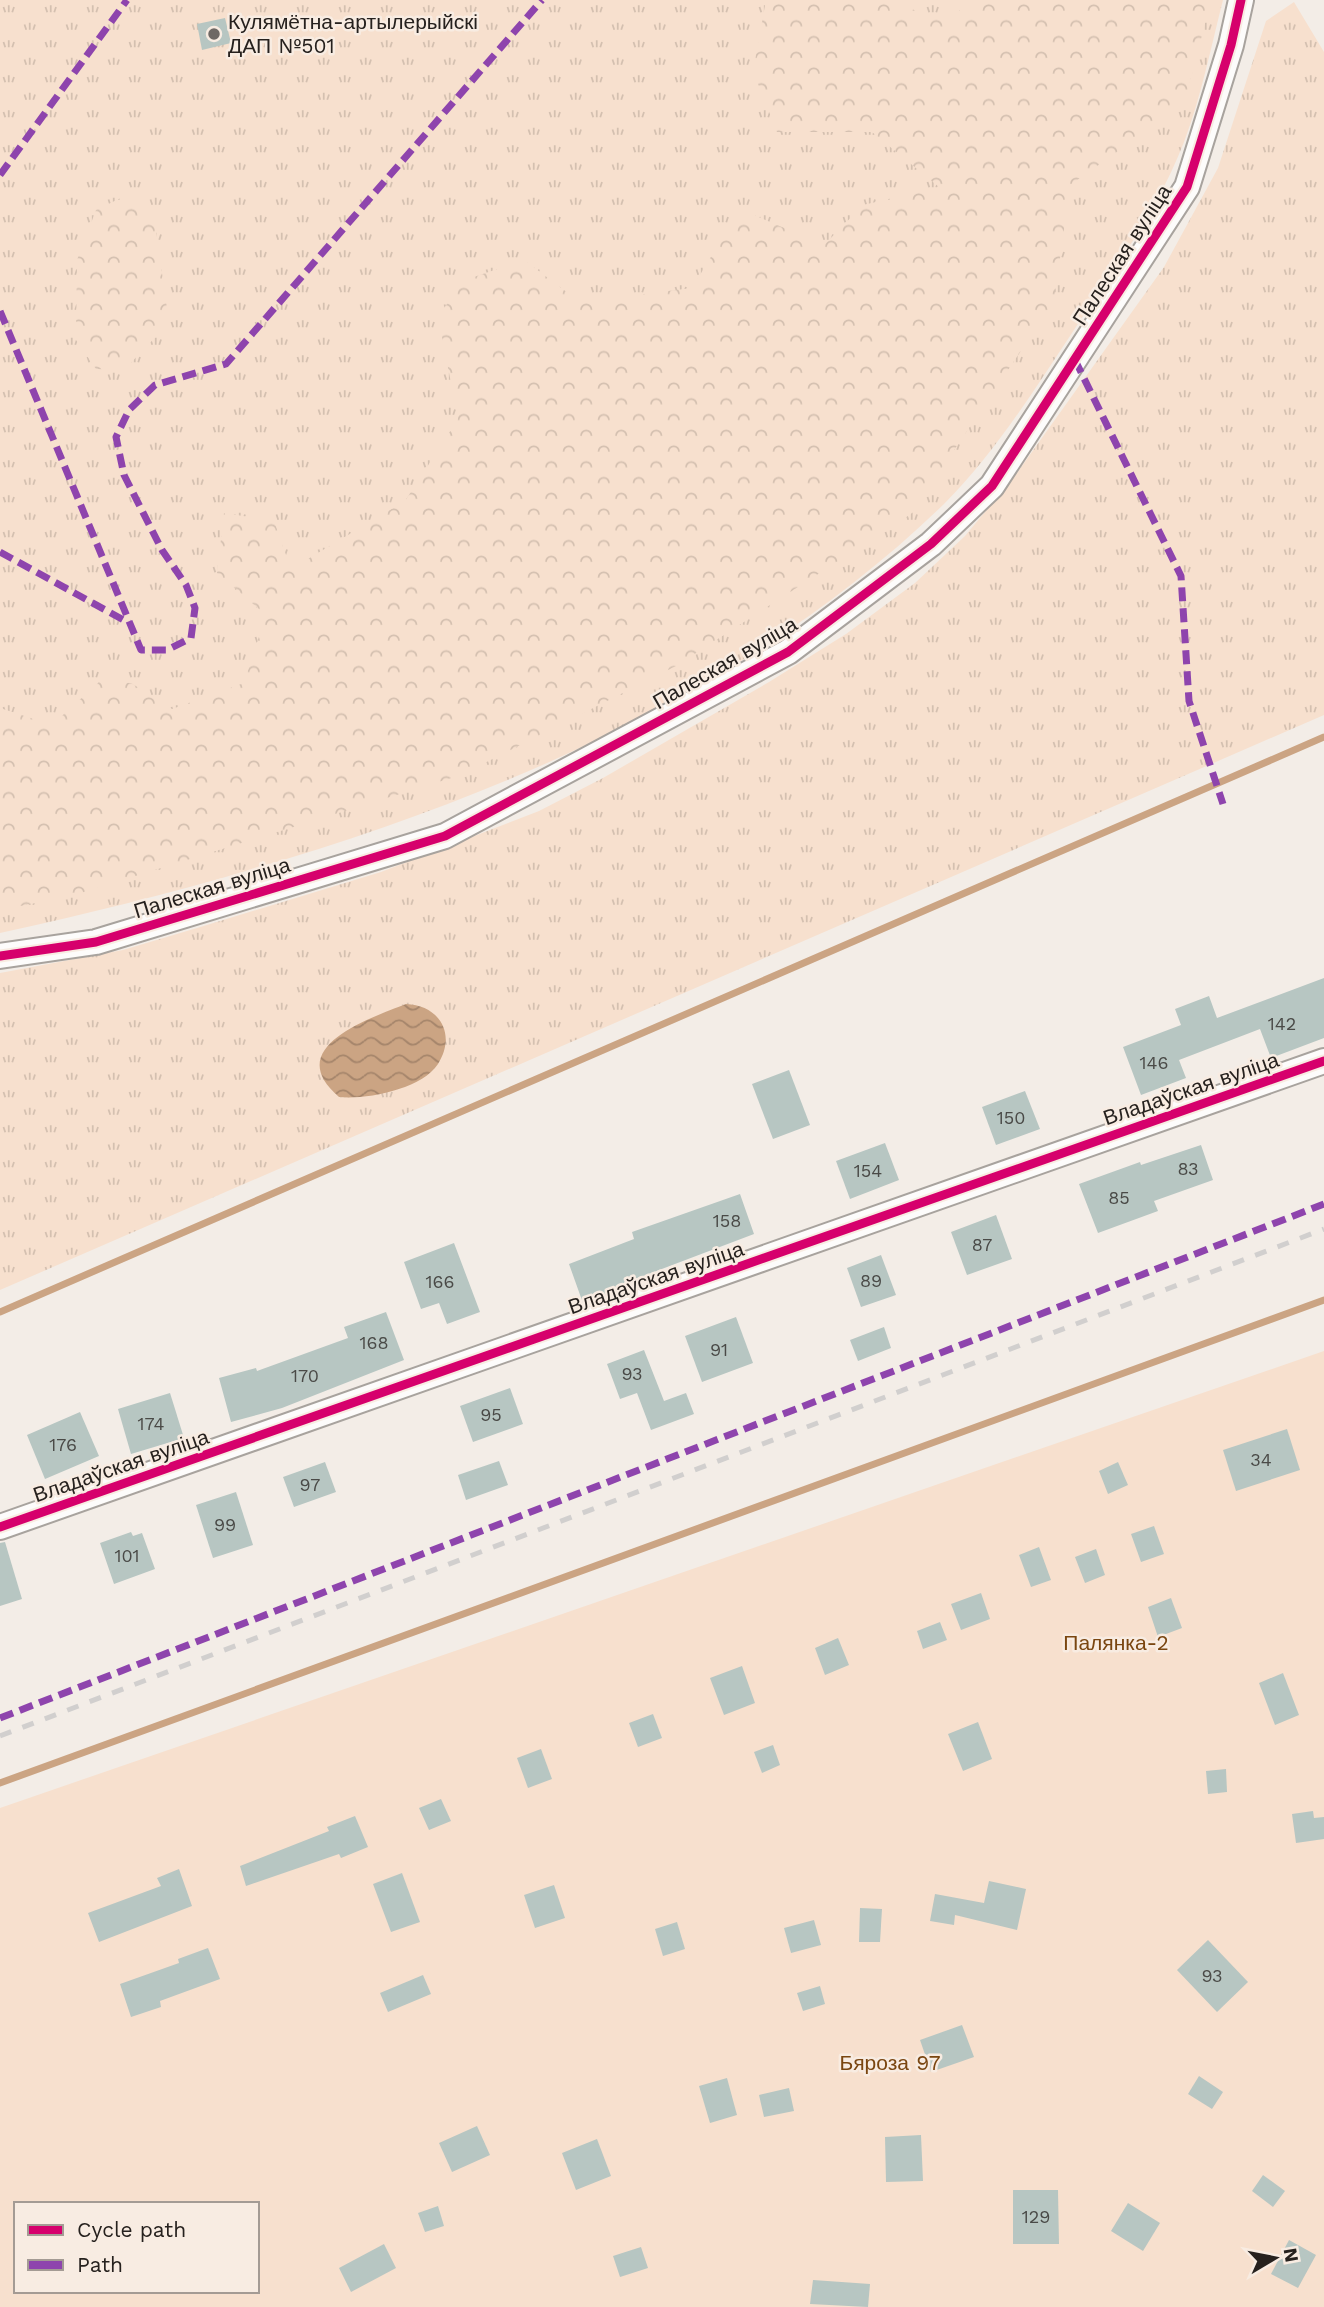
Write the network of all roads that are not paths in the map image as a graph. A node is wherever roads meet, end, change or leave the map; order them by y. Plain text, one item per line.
1 (1241, 0) edge
2 (0, 956) edge
3 (1324, 1061) edge
4 (0, 1527) edge

1 - 2 street, Палеская вуліца
3 - 4 street, Владаўская вуліца

